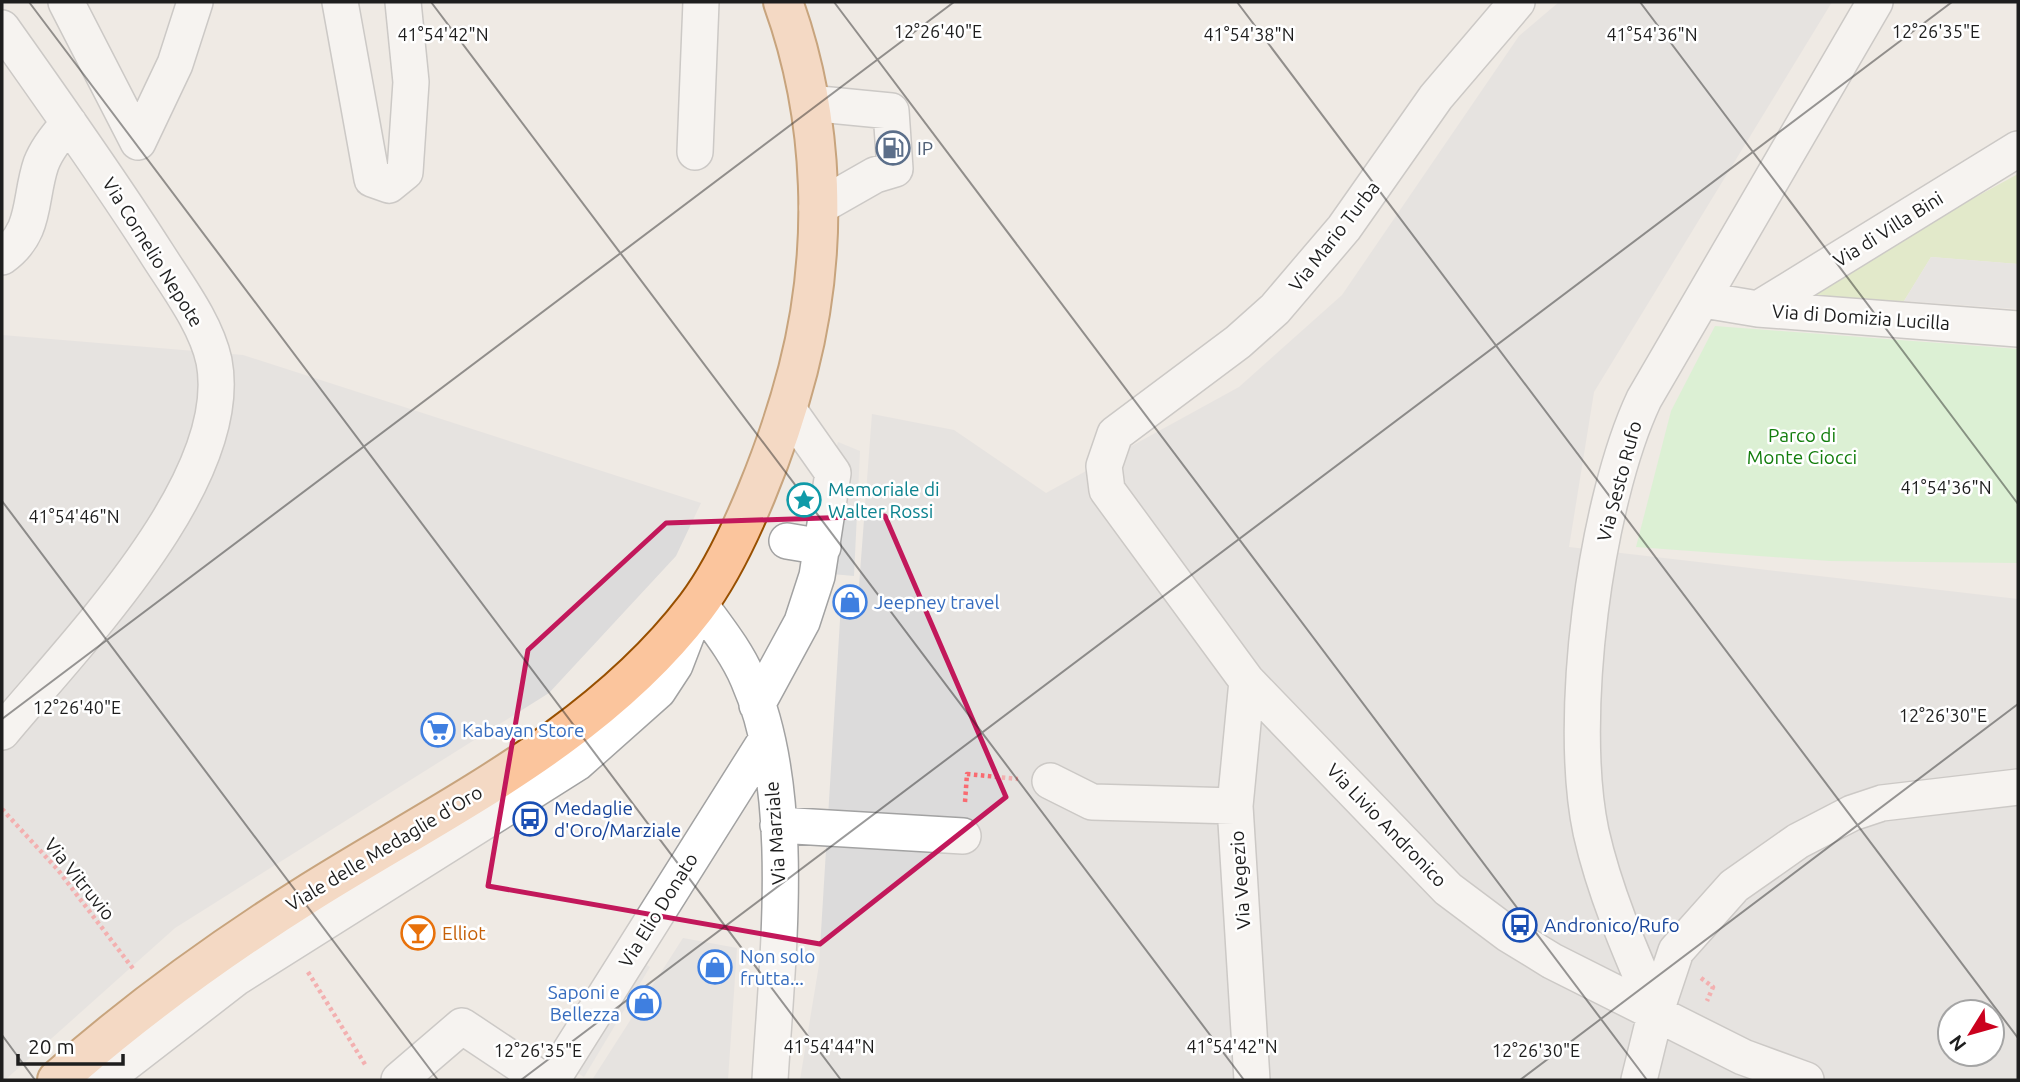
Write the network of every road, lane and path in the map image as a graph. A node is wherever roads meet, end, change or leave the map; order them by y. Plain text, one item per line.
1 (66, 2) edge
2 (195, 2) edge
3 (340, 2) edge
4 (402, 2) edge
5 (701, 2) edge
6 (1517, 2) edge
7 (1875, 2) edge
8 (792, 9) edge
9 (2, 28) edge
10 (809, 103) junction
11 (69, 123) junction
12 (2018, 149) edge
13 (695, 152) dead end
14 (817, 208) junction
15 (2, 257) edge
16 (1704, 300) junction
17 (1758, 309) junction
18 (2018, 329) edge
19 (788, 409) junction
20 (1115, 434) joint
21 (787, 541) dead end
22 (823, 547) junction
23 (699, 603) junction
24 (1247, 681) junction
25 (757, 705) junction
26 (2, 732) edge
27 (766, 740) junction
28 (1050, 781) joint
29 (2018, 787) edge
30 (1235, 806) junction
31 (2, 809) edge
32 (964, 820) joint
33 (778, 825) junction
34 (289, 942) junction
35 (135, 970) dead end
36 (1656, 1011) junction
37 (384, 1074) edge
38 (57, 1080) edge
39 (104, 1080) edge
40 (543, 1080) edge
41 (552, 1080) edge
42 (770, 1080) edge
43 (1252, 1080) edge
44 (1639, 1080) edge
45 (1806, 1080) edge

1 - 2 street
3 - 4 street
5 - 13 street
6 - 20 street, Via Mario Turba
7 - 16 street, Via Sesto Rufo
8 - 10 main road, Viale delle Medaglie d'Oro
9 - 11 street, Via Cornelio Nepote
10 - 14 main road, Viale delle Medaglie d'Oro
10 - 14 street
11 - 15 street
11 - 26 street, Via Cornelio Nepote
12 - 17 street, Via di Villa Bini
14 - 19 main road, Viale delle Medaglie d'Oro
16 - 17 street, Via di Domizia Lucilla
16 - 36 street, Via Sesto Rufo
17 - 18 street, Via di Domizia Lucilla
19 - 22 street
19 - 23 main road, Viale delle Medaglie d'Oro
20 - 24 street, Via Livio Andronico
21 - 22 street
22 - 25 street
23 - 25 street, Via Marziale
23 - 34 street, Viale delle Medaglie d'Oro
23 - 38 main road, Viale delle Medaglie d'Oro
24 - 30 street, Via Vegezio
24 - 36 street, Via Livio Andronico
25 - 27 street, Via Marziale
27 - 33 street, Via Marziale
27 - 41 street, Via Elio Donato
28 - 30 street
28 - 32 path
29 - 36 street
30 - 43 street, Via Vegezio
31 - 35 path, Via Vitruvio
32 - 33 street
33 - 42 street, Via Marziale
34 - 37 path
34 - 39 street, Viale delle Medaglie d'Oro
36 - 44 street
36 - 45 street, Via Livio Andronico
37 - 40 street

